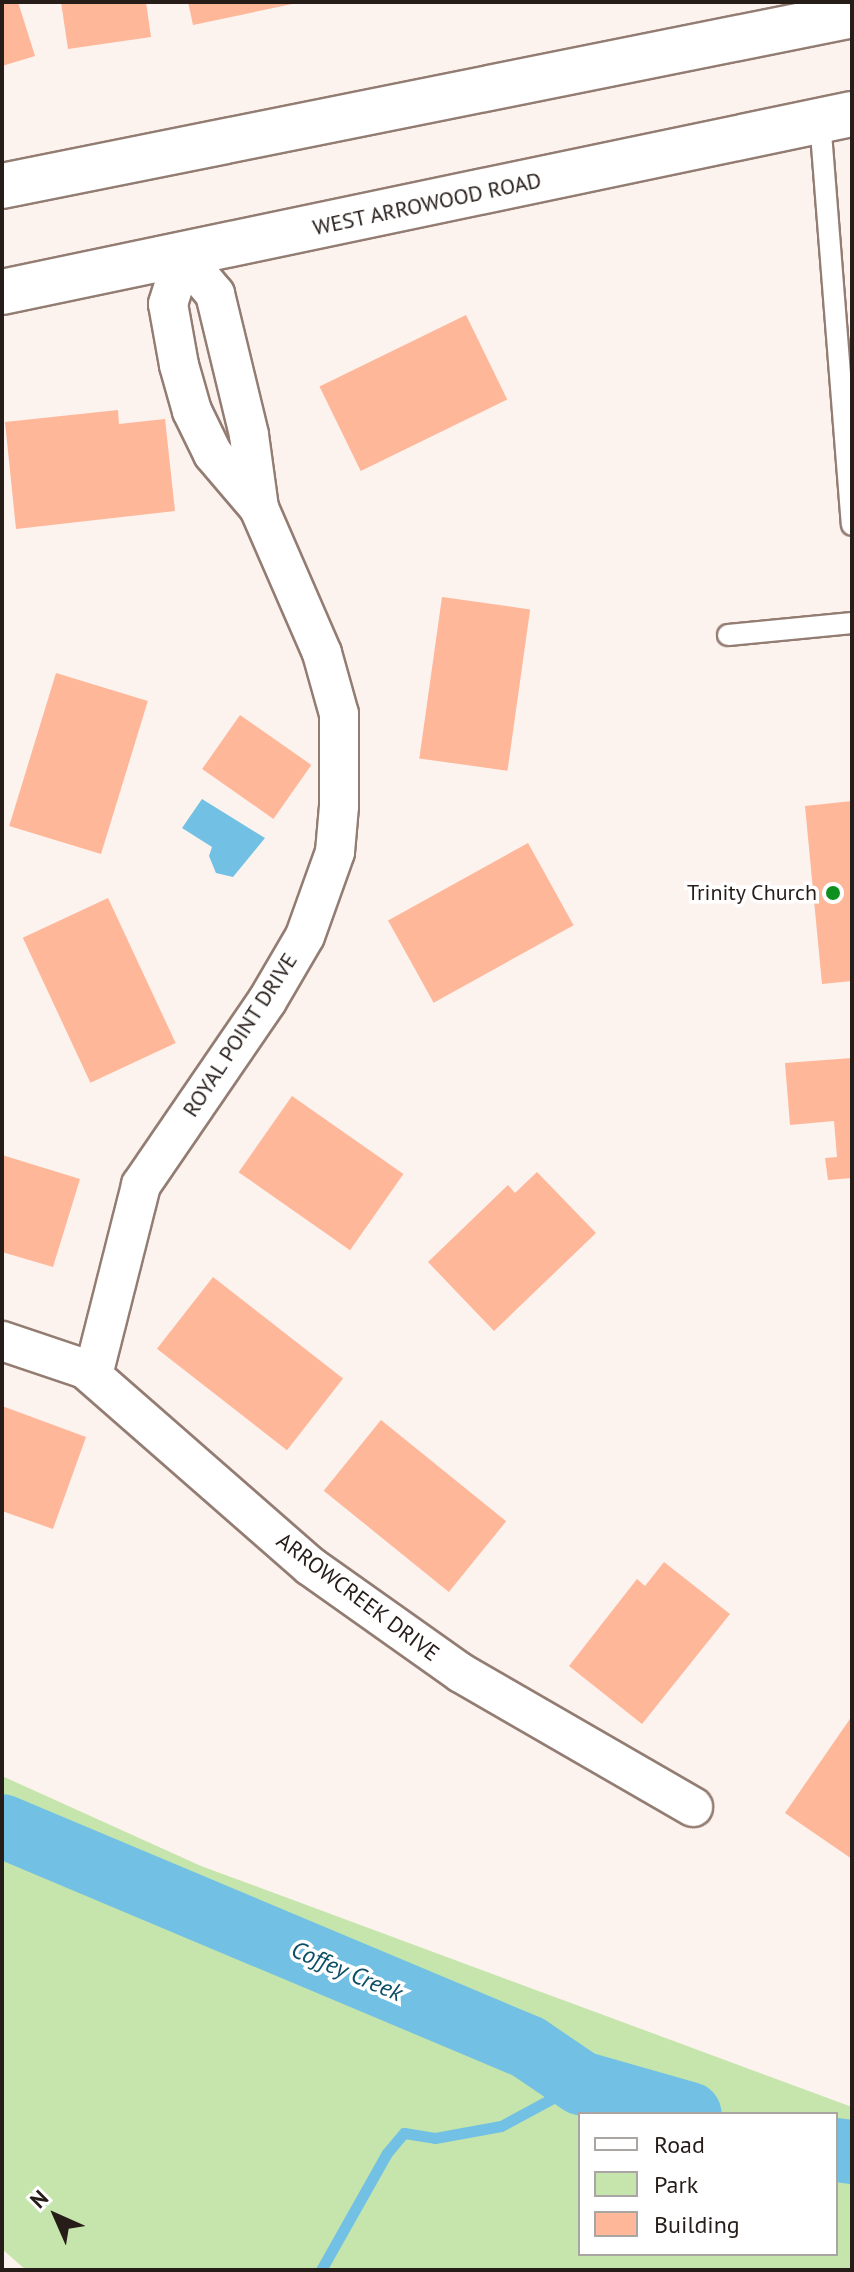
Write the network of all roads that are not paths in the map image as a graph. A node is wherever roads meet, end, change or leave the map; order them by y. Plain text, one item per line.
1 (852, 15) edge
2 (836, 117) edge
3 (2, 186) edge
4 (183, 256) junction
5 (2, 292) edge
6 (259, 508) junction
7 (852, 525) edge
8 (852, 623) edge
9 (728, 635) dead end
10 (2, 1341) edge
11 (93, 1375) junction
12 (693, 1807) dead end

1 - 3 main road
2 - 4 main road, WEST ARROWOOD ROAD
2 - 7 lane
4 - 5 main road, WEST ARROWOOD ROAD
4 - 6 street, ROYAL POINT DRIVE
4 - 6 street, ROYAL POINT DRIVE
6 - 11 street, ROYAL POINT DRIVE
8 - 9 lane
10 - 11 street, ARROWCREEK DRIVE
11 - 12 street, ARROWCREEK DRIVE

